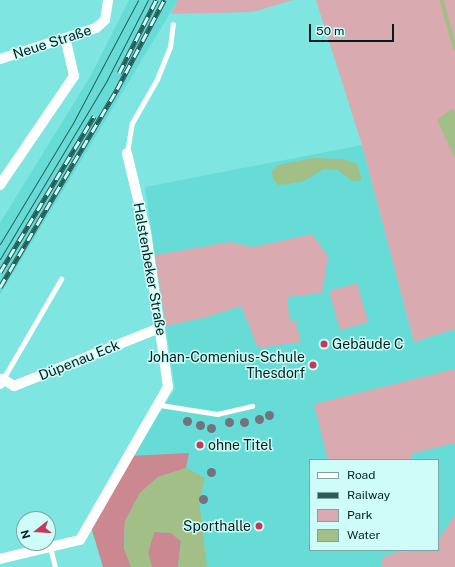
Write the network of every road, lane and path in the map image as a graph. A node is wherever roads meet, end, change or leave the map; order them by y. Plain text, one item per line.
1 (108, 0) edge
2 (173, 24) dead end
3 (65, 38) junction
4 (0, 59) edge
5 (127, 153) joint
6 (0, 185) edge
7 (61, 280) dead end
8 (160, 328) junction
9 (1, 382) edge
10 (160, 405) junction
11 (252, 406) dead end
12 (56, 546) edge
13 (33, 551) edge
14 (51, 551) edge
15 (0, 559) edge
16 (55, 567) edge

1 - 3 street, Neue Straße
2 - 5 lane, Halstenbeker Straße
3 - 4 street, Neue Straße
3 - 6 street
5 - 8 street, Halstenbeker Straße
7 - 9 lane
8 - 9 street, Düpenau Eck
8 - 10 street, Halstenbeker Straße
10 - 11 lane
10 - 12 street, Halstenbeker Straße
13 - 15 street, Halstenbeker Straße
14 - 16 lane

